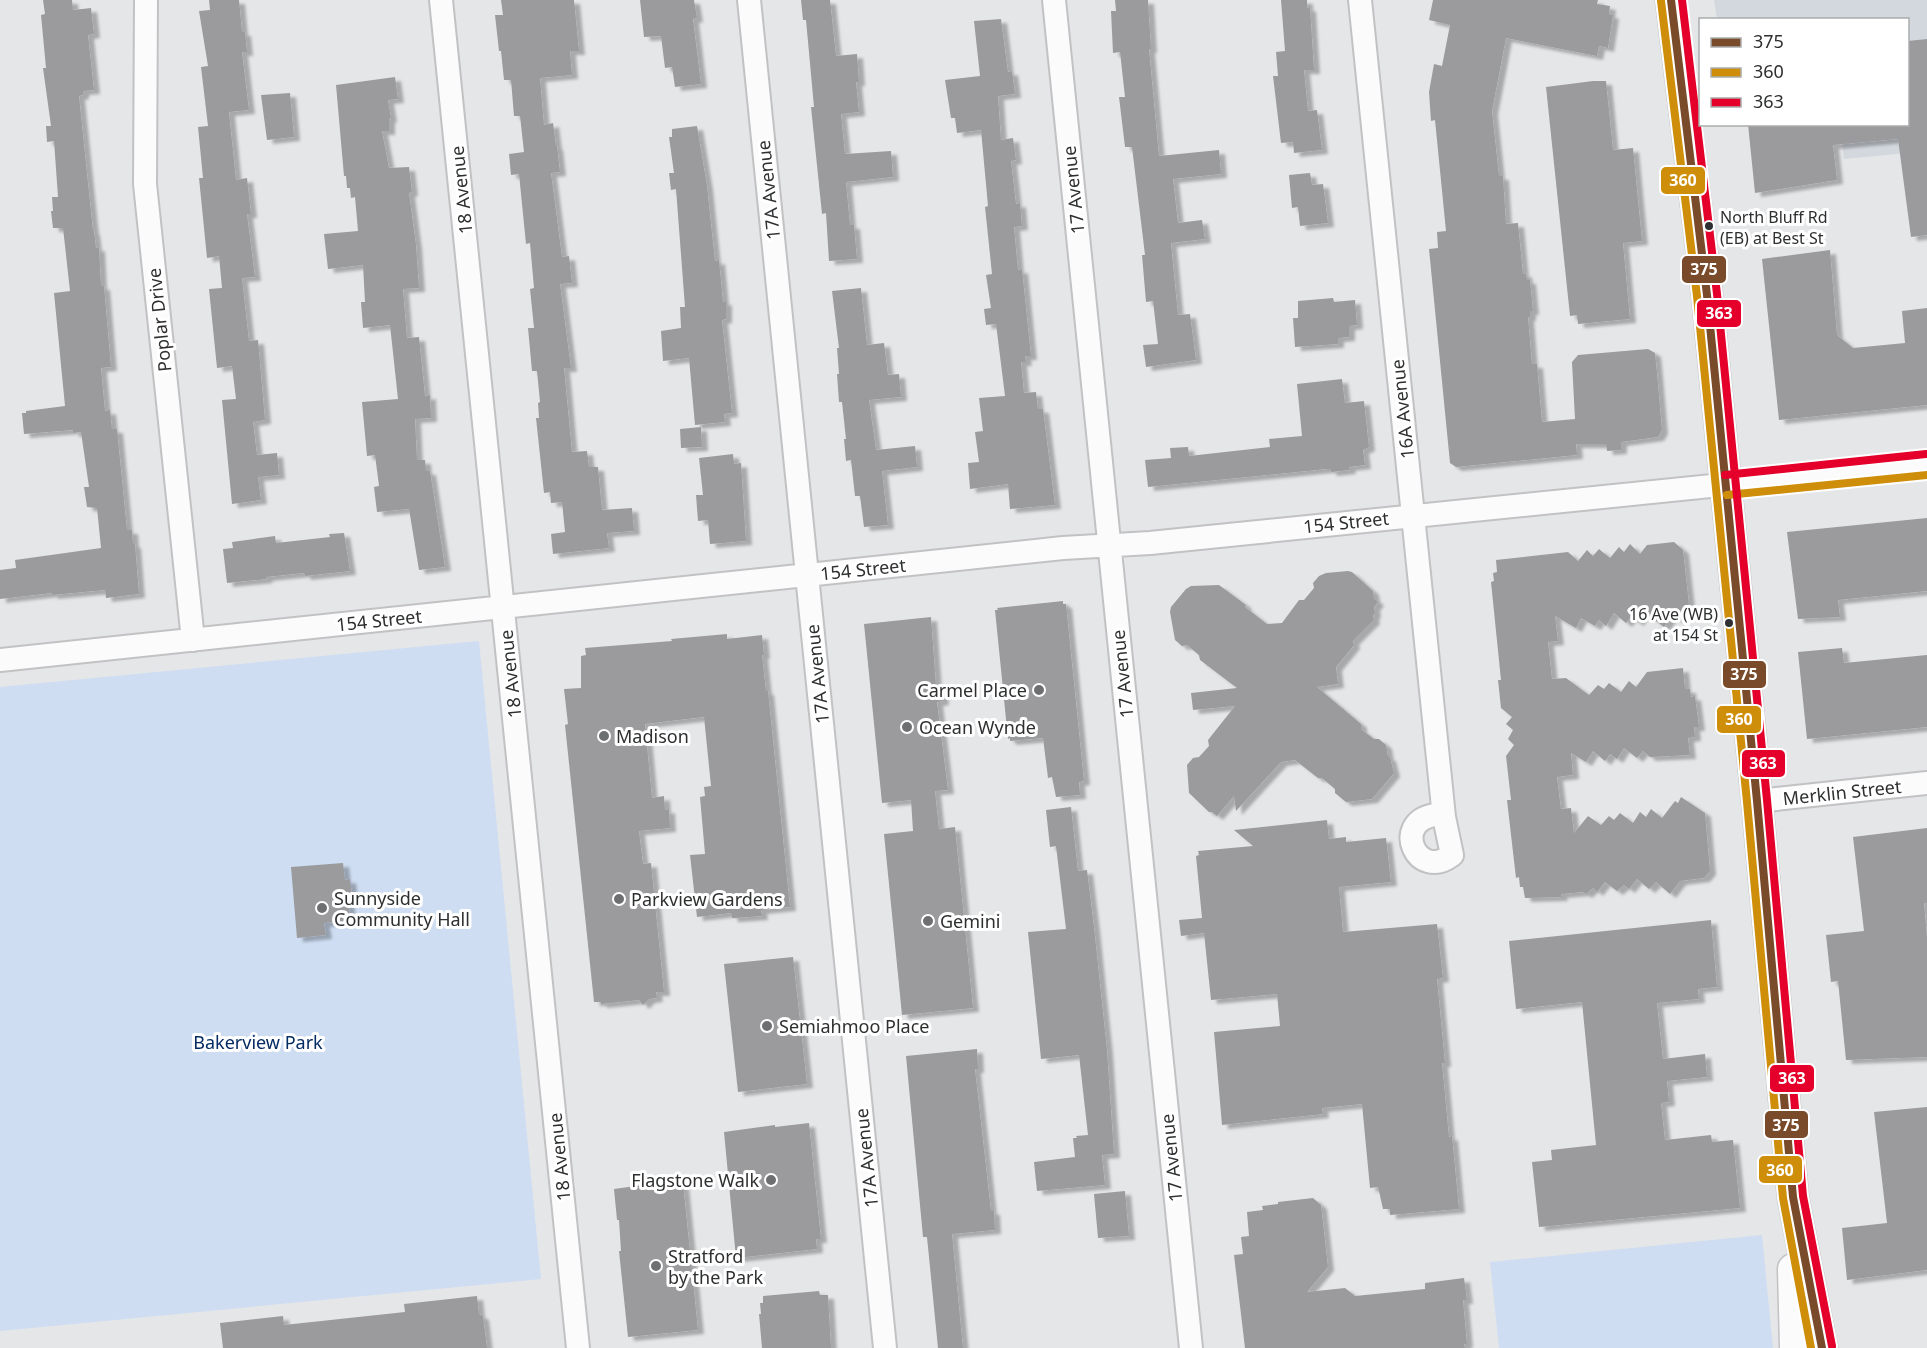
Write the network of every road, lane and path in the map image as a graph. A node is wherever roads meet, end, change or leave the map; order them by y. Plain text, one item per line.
1 (147, 0) edge
2 (441, 0) edge
3 (749, 0) edge
4 (1054, 0) edge
5 (1360, 0) edge
6 (1671, 0) edge
7 (1927, 464) edge
8 (1726, 485) junction
9 (1413, 515) junction
10 (1109, 545) junction
11 (808, 575) junction
12 (503, 607) junction
13 (193, 640) junction
14 (0, 660) edge
15 (1927, 783) edge
16 (1757, 801) junction
17 (1444, 818) dead end
18 (1817, 1346) edge
19 (578, 1348) edge
20 (885, 1348) edge
21 (1191, 1348) edge

1 - 13 street, Poplar Drive
2 - 12 street, 18 Avenue
3 - 11 street, 17A Avenue
4 - 10 street, 17 Avenue
5 - 9 street, 16A Avenue
6 - 8 main road
7 - 8 street, 154 Street
8 - 9 street, 154 Street
8 - 16 main road
9 - 10 street, 154 Street
9 - 17 street, 16A Avenue
10 - 11 street, 154 Street
10 - 21 street, 17 Avenue
11 - 12 street, 154 Street
11 - 20 street, 17A Avenue
12 - 13 street, 154 Street
12 - 19 street, 18 Avenue
13 - 14 street, 154 Street
15 - 16 street, Merklin Street
16 - 18 main road

